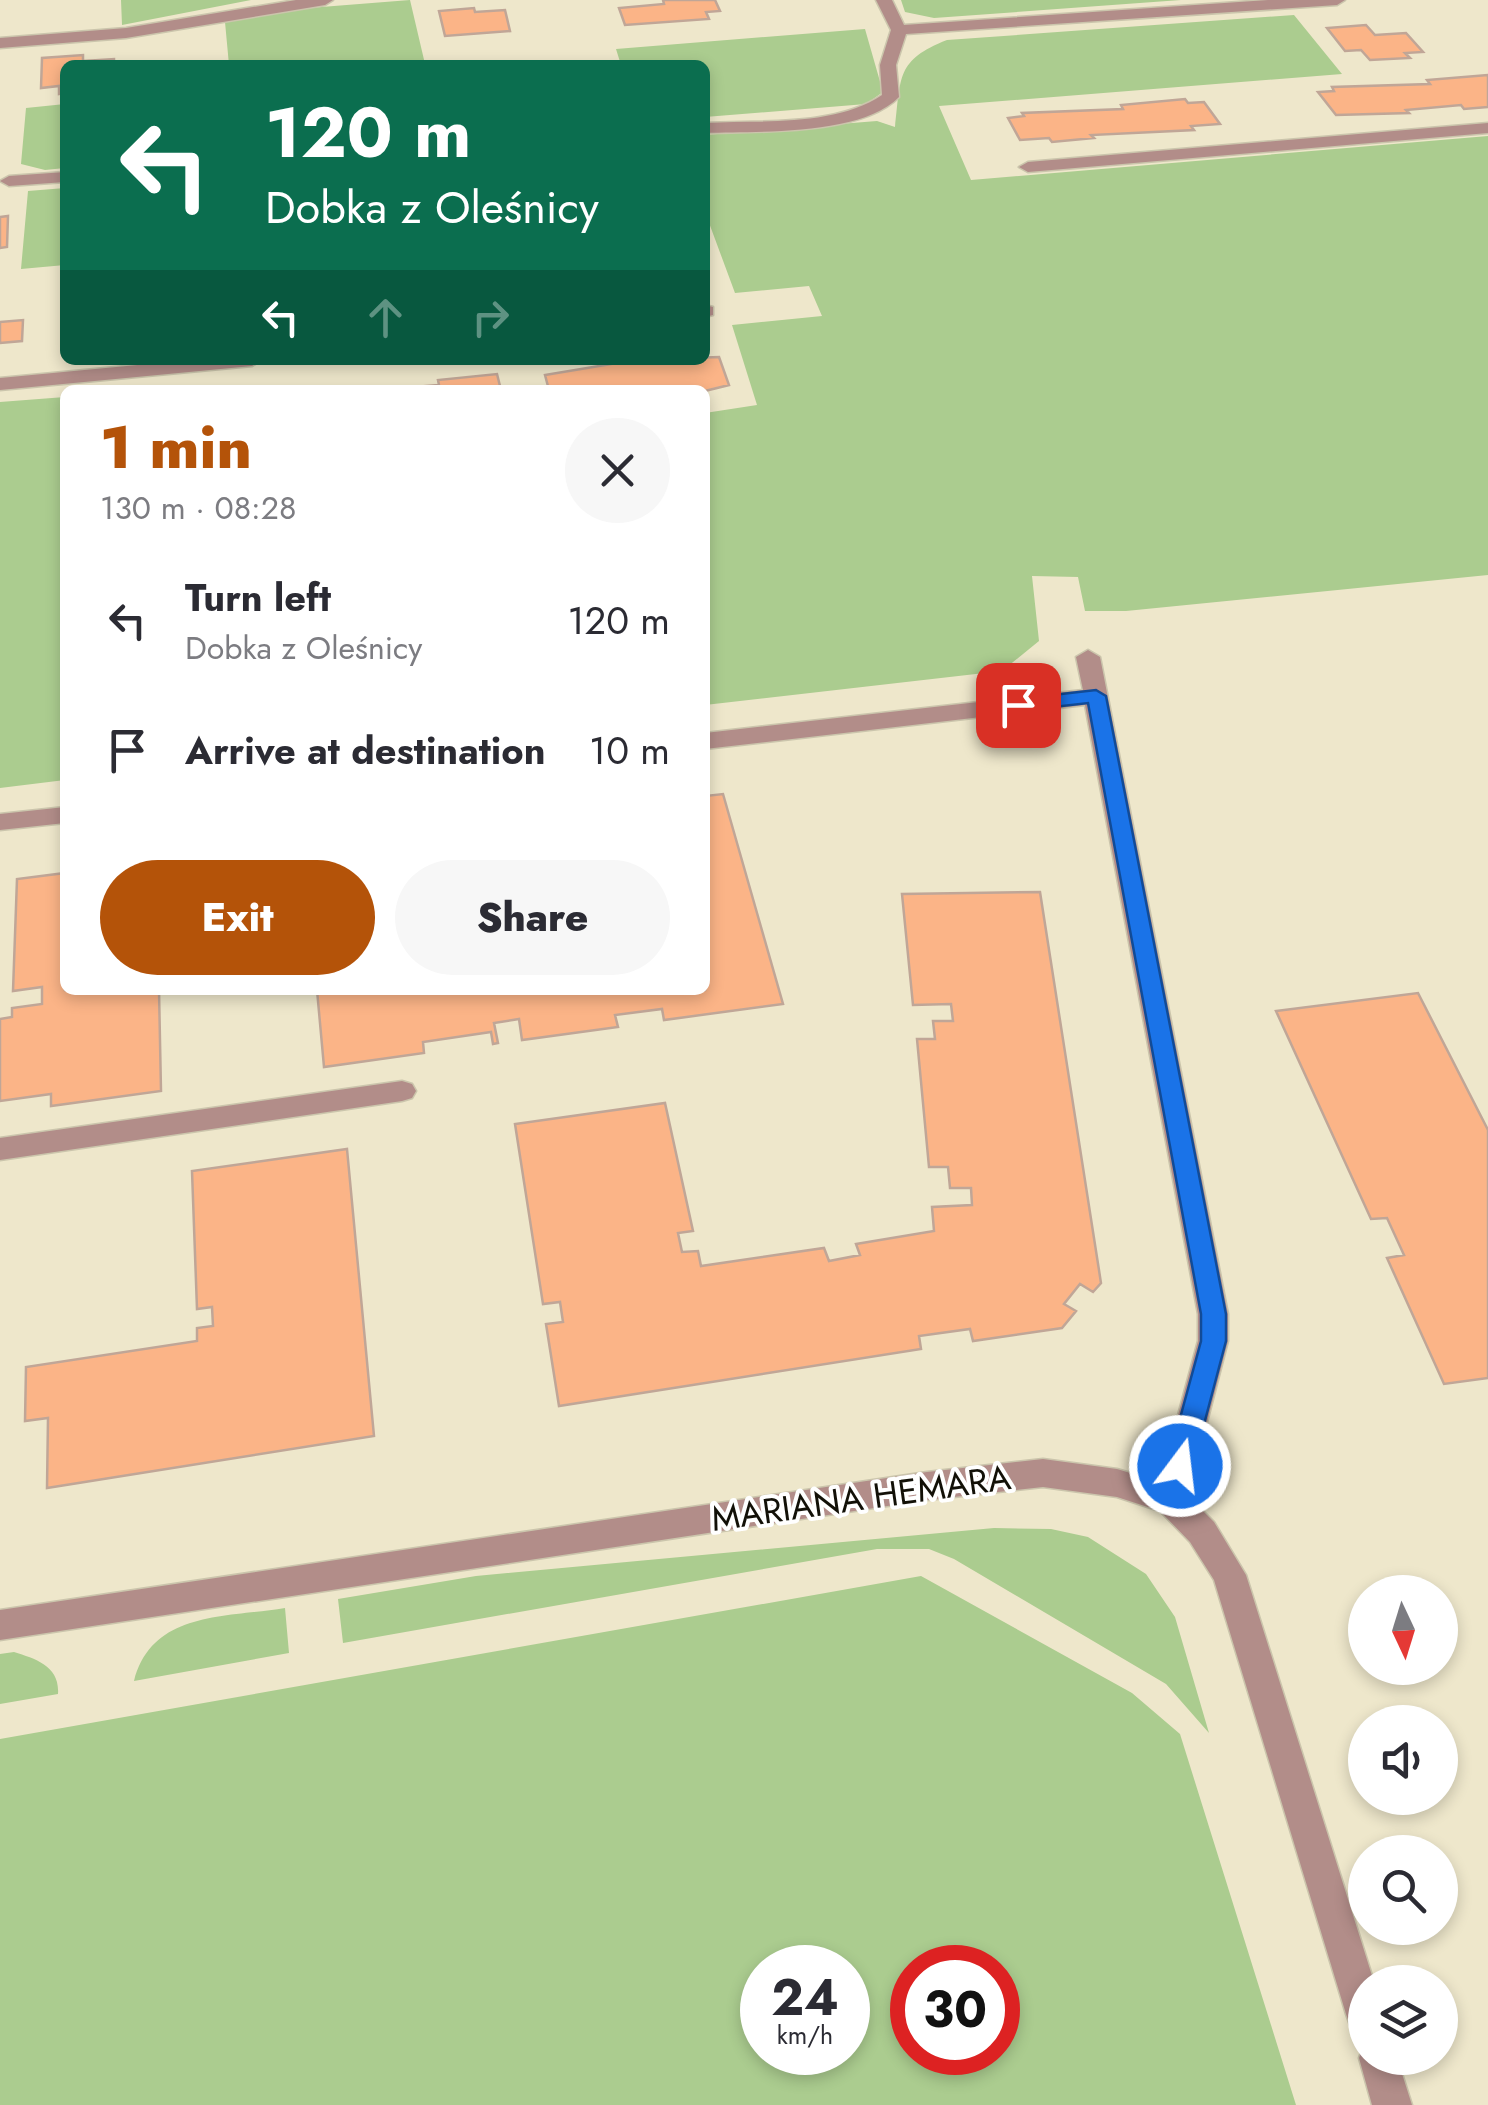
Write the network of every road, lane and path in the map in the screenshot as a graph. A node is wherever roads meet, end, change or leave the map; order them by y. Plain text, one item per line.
1 (324, 0) edge
2 (884, 0) edge
3 (1337, 0) edge
4 (899, 30) junction
5 (0, 43) edge
6 (710, 128) edge
7 (1488, 128) edge
8 (1028, 166) dead end
9 (60, 177) edge
10 (9, 181) dead end
11 (200, 365) edge
12 (0, 384) edge
13 (1088, 657) dead end
14 (1096, 696) junction
15 (710, 740) edge
16 (60, 816) edge
17 (0, 822) edge
18 (402, 1092) dead end
19 (0, 1149) edge
20 (1171, 1500) junction
21 (0, 1625) edge
22 (1350, 1965) edge
23 (1383, 2075) edge
24 (1392, 2105) edge

1 - 5 street
2 - 4 street
3 - 4 street
4 - 6 street
7 - 8 street
9 - 10 street
11 - 12 street
13 - 14 street
14 - 15 street
14 - 20 street
16 - 17 street
18 - 19 street
20 - 21 street, MARIANA HEMARA
20 - 22 street
23 - 24 street

